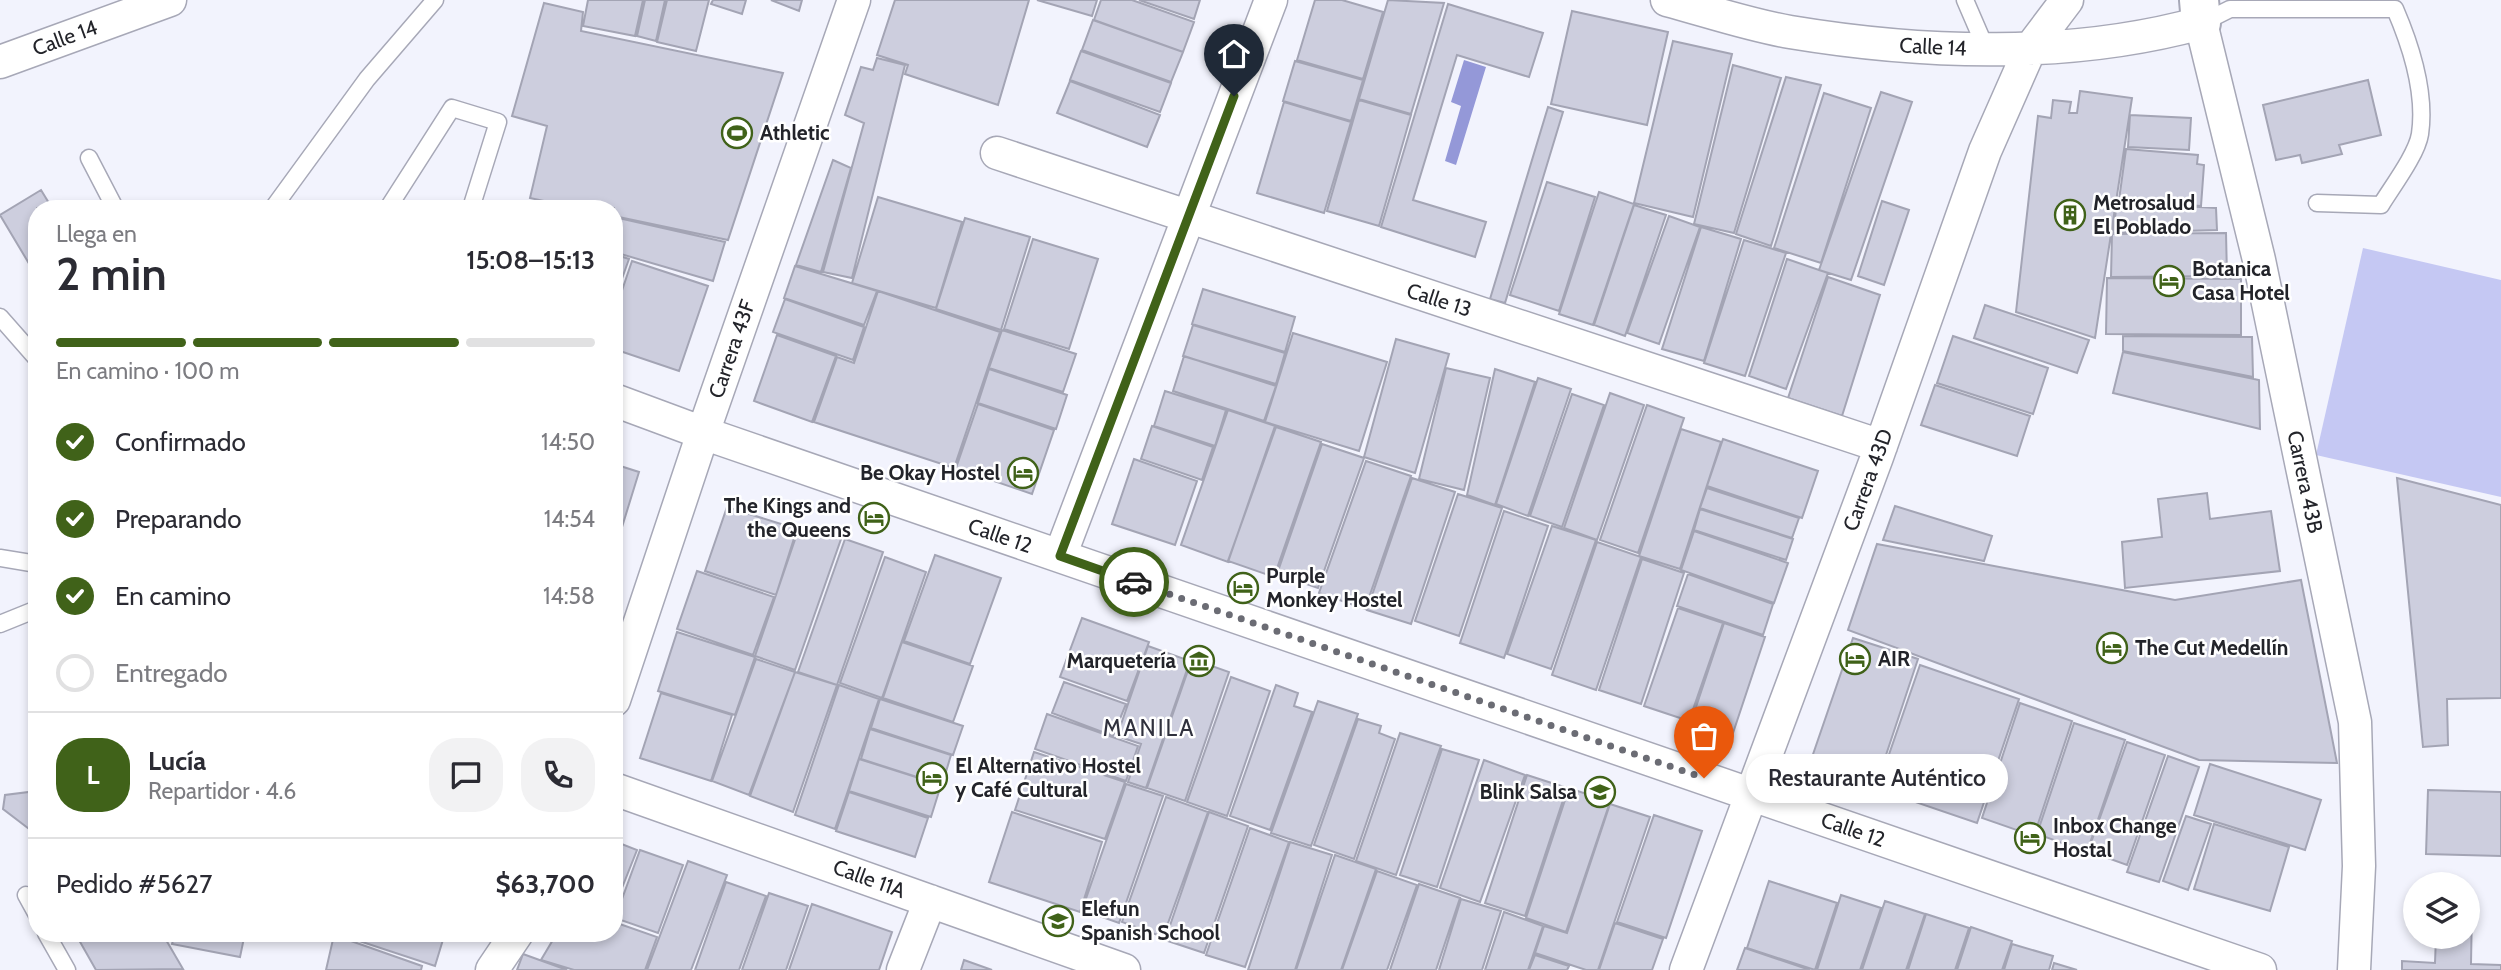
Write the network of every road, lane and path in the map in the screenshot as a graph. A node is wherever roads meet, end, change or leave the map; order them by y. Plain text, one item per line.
1 (170, 0) edge
2 (435, 0) edge
3 (854, 0) edge
4 (1271, 0) edge
5 (1667, 0) edge
6 (1965, 0) edge
7 (2067, 0) edge
8 (2200, 12) edge
9 (2030, 49) junction
10 (1987, 51) junction
11 (0, 62) edge
12 (997, 153) dead end
13 (89, 158) dead end
14 (111, 200) edge
15 (279, 200) edge
16 (393, 200) edge
17 (474, 200) edge
18 (2317, 203) dead end
19 (1189, 217) junction
20 (0, 317) edge
21 (28, 349) edge
22 (623, 403) edge
23 (703, 433) junction
24 (1881, 446) junction
25 (1060, 556) junction
26 (0, 558) edge
27 (28, 563) edge
28 (28, 613) edge
29 (0, 624) edge
30 (623, 673) edge
31 (623, 792) edge
32 (1751, 795) junction
33 (26, 895) dead end
34 (28, 899) edge
35 (930, 901) junction
36 (51, 942) edge
37 (511, 942) edge
38 (67, 970) edge
39 (492, 970) edge
40 (904, 970) edge
41 (1124, 970) edge
42 (1686, 970) edge
43 (2260, 970) edge
44 (2354, 970) edge

1 - 11 street, Calle 14
2 - 15 lane
3 - 23 street, Carrera 43F
4 - 19 street
5 - 10 street, Calle 14
6 - 10 lane
7 - 9 street, Carrera 43D
8 - 9 street, Calle 14
8 - 18 lane
8 - 44 street, Carrera 43B
9 - 10 street, Calle 14
9 - 24 street, Carrera 43D
12 - 19 street, Calle 13
13 - 14 lane
16 - 17 lane
19 - 24 street, Calle 13
19 - 25 street
20 - 21 lane
22 - 23 street, Calle 12
23 - 25 street, Calle 12
23 - 30 street, Carrera 43F
24 - 32 street, Carrera 43D
25 - 32 street, Calle 12
26 - 27 lane
28 - 29 lane
31 - 35 street, Calle 11A
32 - 42 street, Carrera 43D
32 - 43 street, Calle 12
33 - 34 lane
35 - 40 street
35 - 41 street, Calle 11A
36 - 38 lane
37 - 39 street

